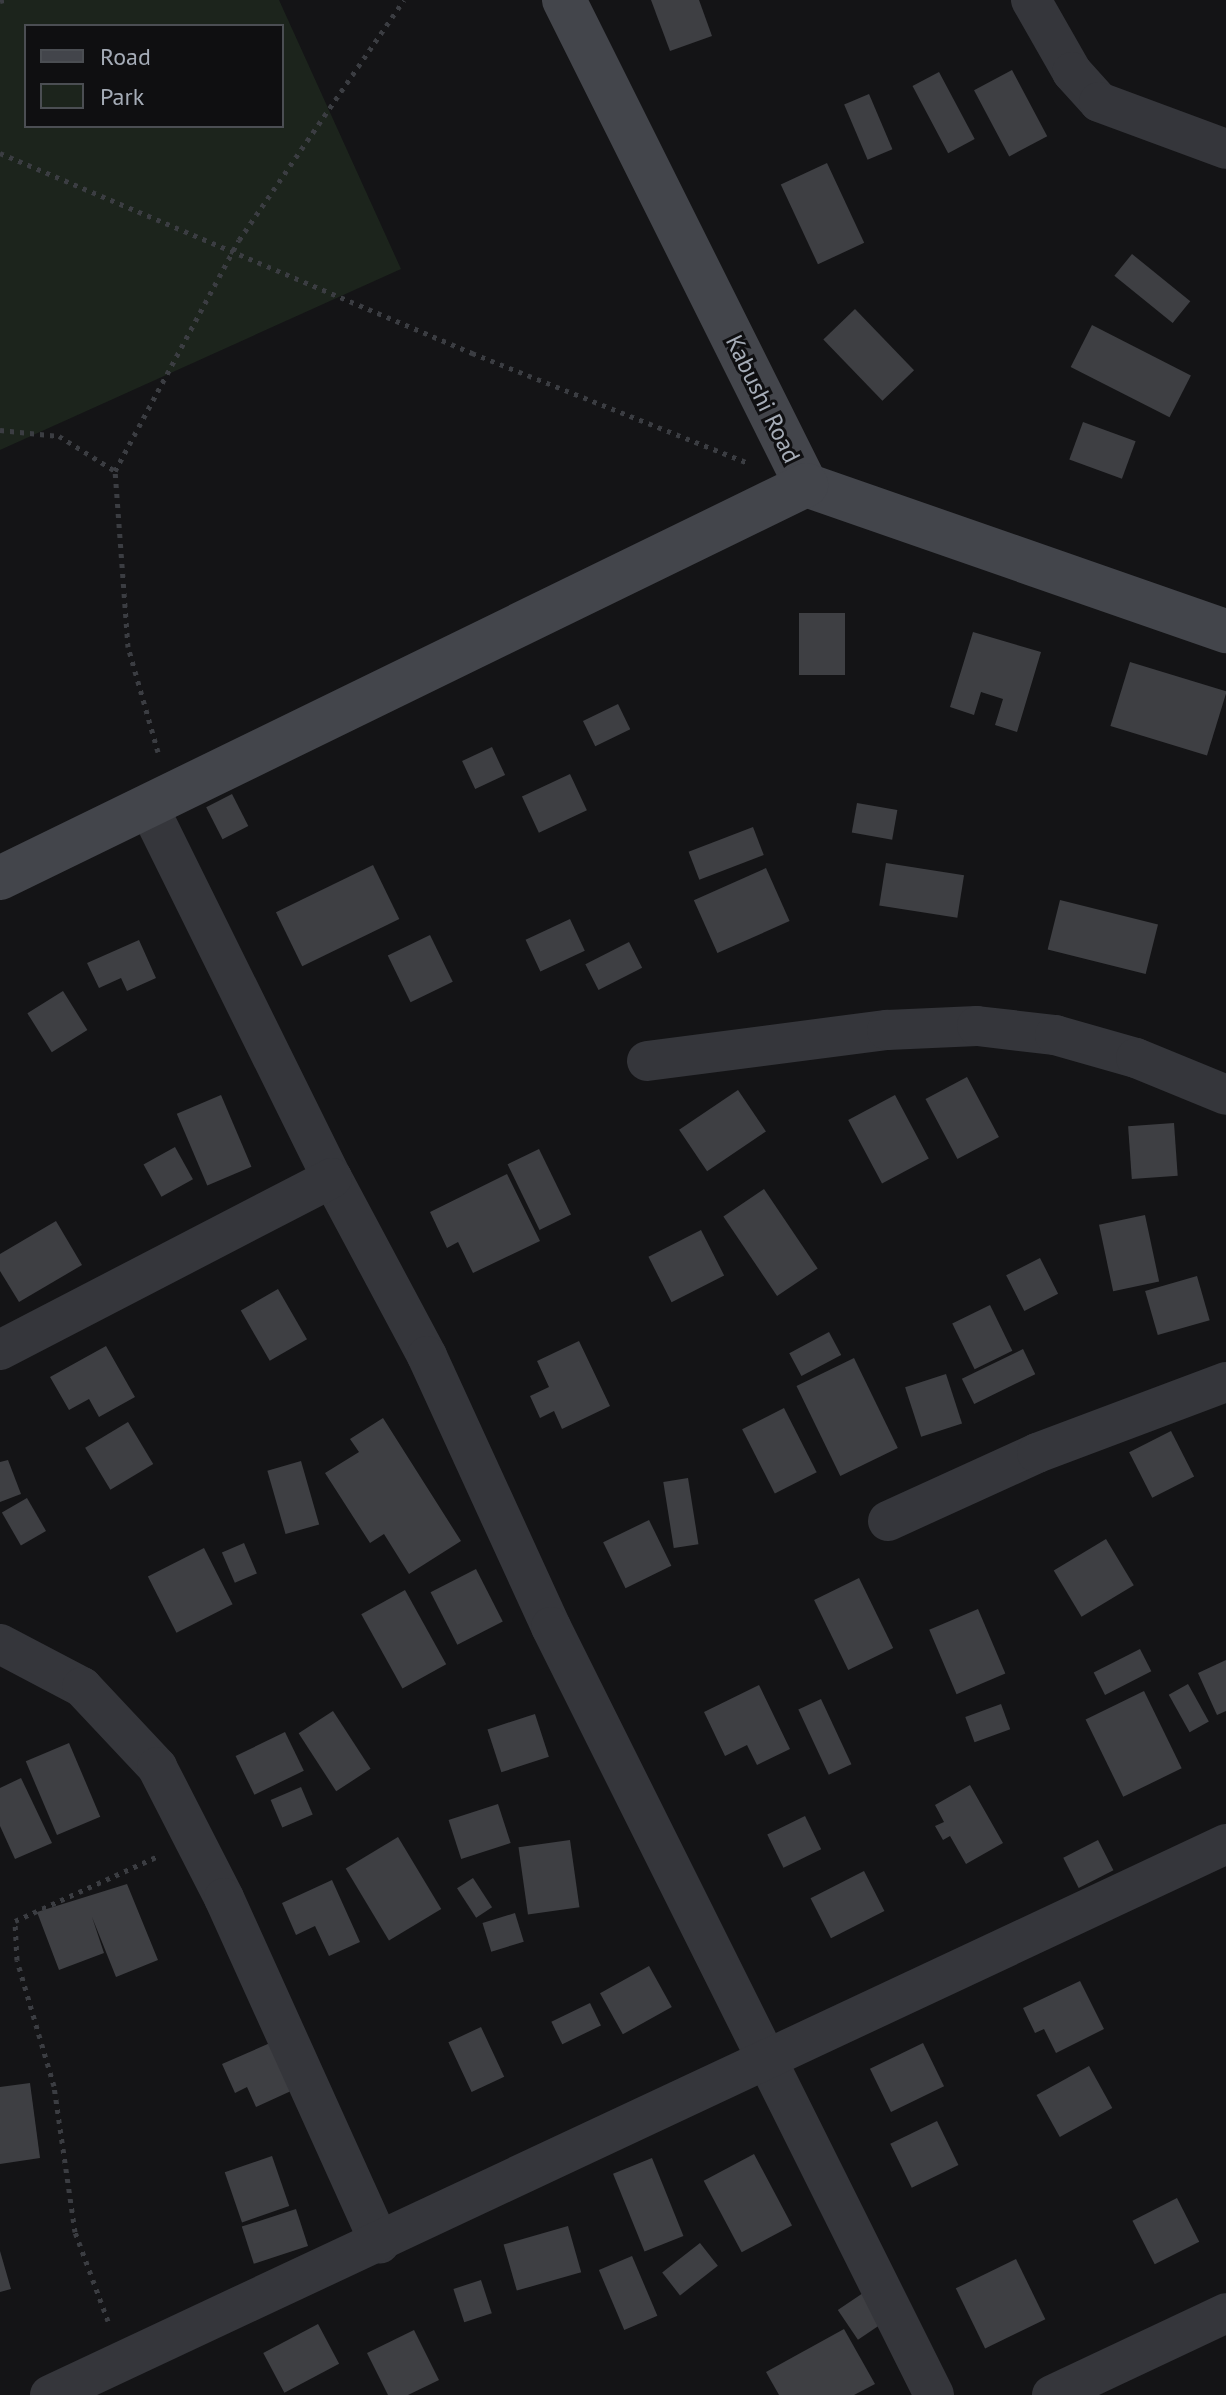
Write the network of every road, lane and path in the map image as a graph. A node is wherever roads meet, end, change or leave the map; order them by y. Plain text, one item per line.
1 (404, 0) edge
2 (564, 0) edge
3 (1031, 0) edge
4 (1226, 149) edge
5 (0, 153) edge
6 (234, 248) junction
7 (0, 430) edge
8 (115, 471) junction
9 (806, 485) junction
10 (1226, 631) edge
11 (160, 801) junction
12 (0, 878) edge
13 (647, 1061) dead end
14 (1226, 1095) edge
15 (332, 1178) junction
16 (0, 1350) edge
17 (1226, 1382) edge
18 (888, 1521) dead end
19 (0, 1644) edge
20 (196, 1839) junction
21 (1226, 1844) edge
22 (763, 2061) junction
23 (380, 2243) junction
24 (1226, 2313) edge
25 (123, 2360) junction
26 (50, 2395) edge
27 (934, 2395) edge
28 (1052, 2395) edge

1 - 6 path
2 - 9 main road, Kabushi Road
3 - 4 street
5 - 6 path
6 - 8 path
6 - 9 path
7 - 8 path
8 - 11 path
9 - 10 main road, Kabushi Road
9 - 11 main road
11 - 12 main road
11 - 15 street
13 - 14 street
15 - 16 street
15 - 22 street
17 - 18 street
19 - 20 street
20 - 23 street
20 - 25 path
21 - 22 street
22 - 23 street
22 - 27 street
23 - 25 street
24 - 28 street
25 - 26 street

